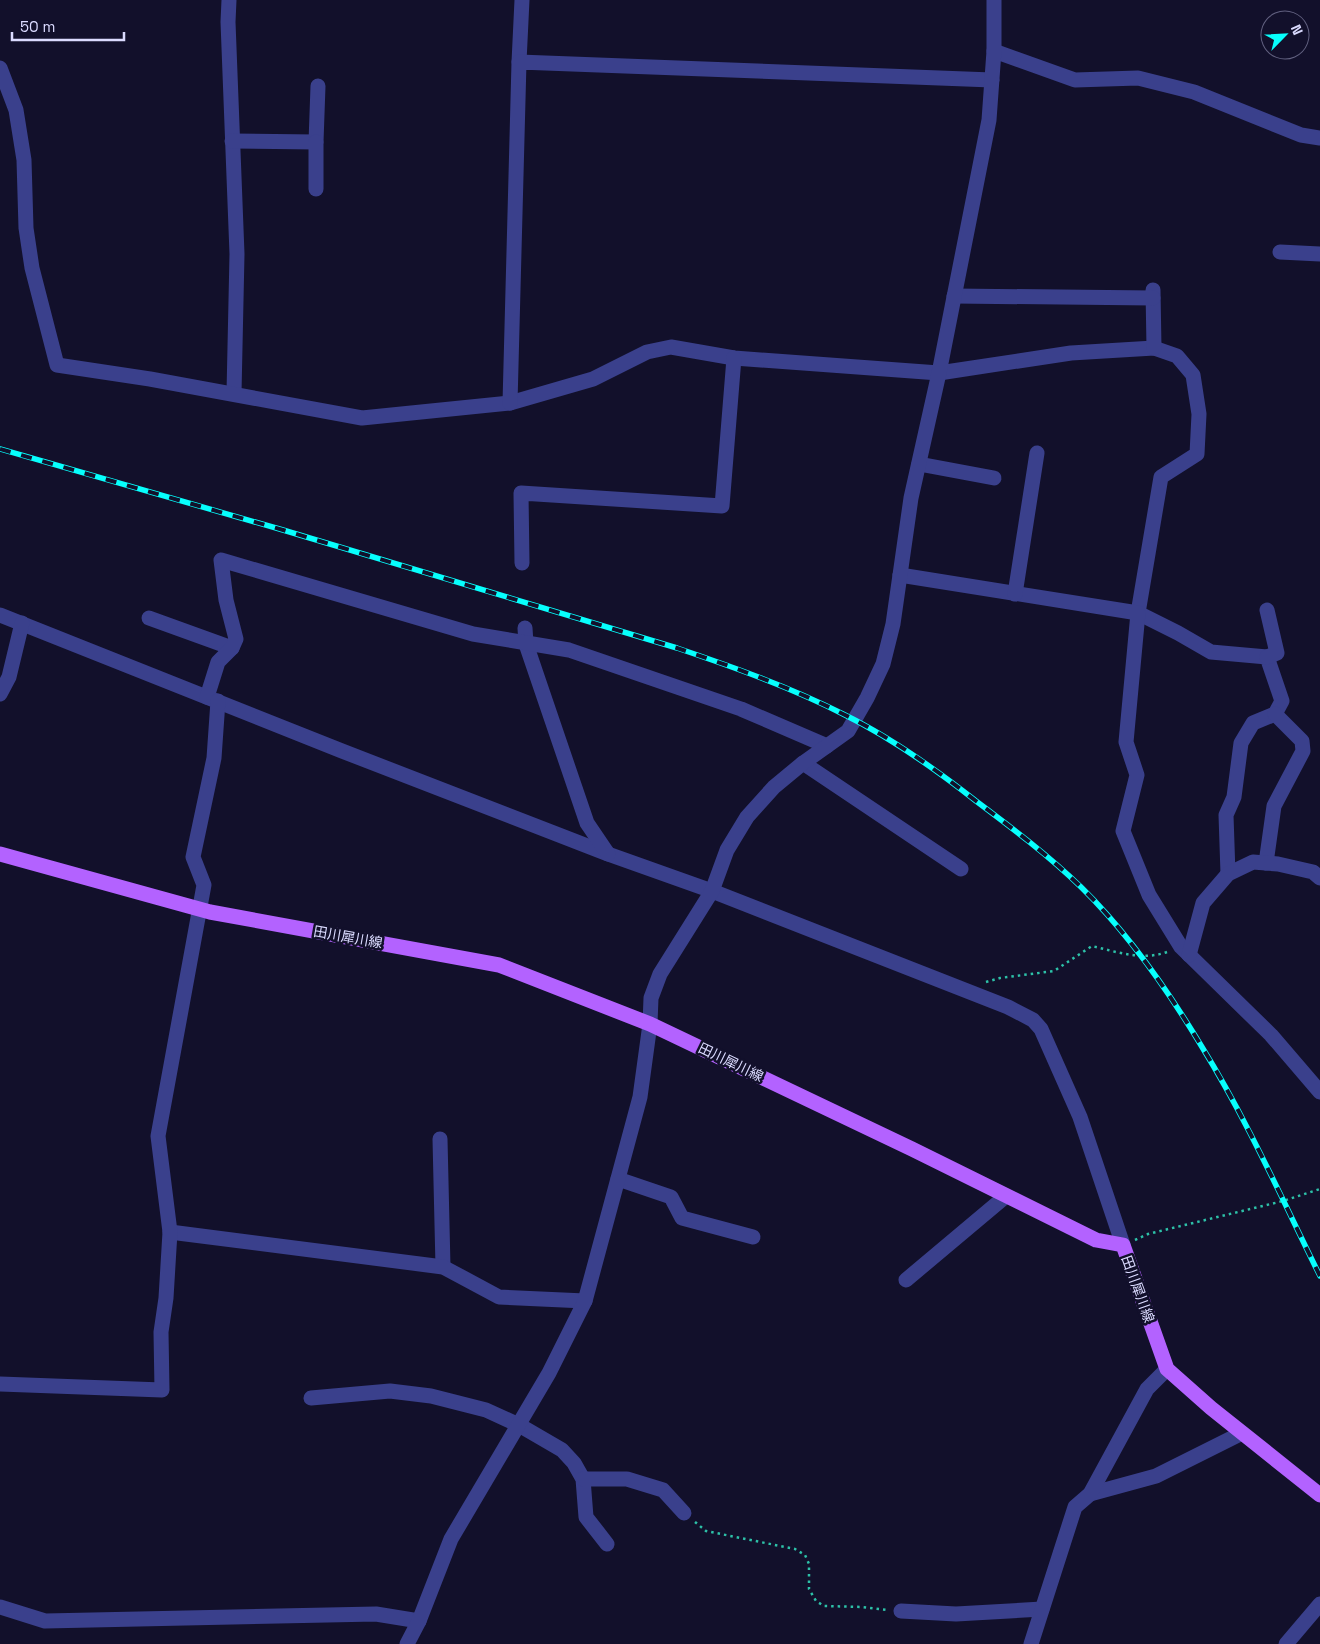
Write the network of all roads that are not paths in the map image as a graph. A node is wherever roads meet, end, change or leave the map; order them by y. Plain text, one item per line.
1 (229, 0) edge
2 (522, 0) edge
3 (994, 0) edge
4 (994, 52) junction
5 (519, 62) junction
6 (0, 68) edge
7 (992, 80) junction
8 (318, 86) dead end
9 (1320, 138) edge
10 (232, 141) junction
11 (316, 142) junction
12 (316, 189) dead end
13 (1280, 252) dead end
14 (1320, 254) edge
15 (954, 296) junction
16 (1154, 348) junction
17 (734, 358) junction
18 (939, 373) junction
19 (234, 393) junction
20 (510, 403) junction
21 (1037, 453) dead end
22 (919, 464) junction
23 (994, 478) dead end
24 (522, 562) dead end
25 (900, 575) junction
26 (1015, 594) junction
27 (1267, 610) dead end
28 (1138, 613) junction
29 (0, 615) edge
30 (149, 618) dead end
31 (22, 624) junction
32 (525, 628) dead end
33 (526, 644) junction
34 (232, 648) junction
35 (1267, 657) junction
36 (0, 694) edge
37 (212, 699) junction
38 (1275, 714) junction
39 (827, 746) junction
40 (803, 763) junction
41 (0, 854) edge
42 (608, 854) junction
43 (1266, 863) junction
44 (961, 869) dead end
45 (1228, 874) junction
46 (1320, 878) edge
47 (712, 892) junction
48 (199, 909) junction
49 (1185, 951) junction
50 (650, 1024) junction
51 (1320, 1092) edge
52 (440, 1138) dead end
53 (618, 1179) junction
54 (1006, 1196) junction
55 (170, 1232) junction
56 (753, 1237) dead end
57 (1123, 1246) junction
58 (443, 1267) junction
59 (906, 1280) dead end
60 (584, 1301) junction
61 (1167, 1369) junction
62 (0, 1384) edge
63 (311, 1398) dead end
64 (520, 1425) junction
65 (1242, 1433) junction
66 (583, 1479) junction
67 (1090, 1494) junction
68 (1320, 1495) edge
69 (684, 1514) road end
70 (606, 1544) dead end
71 (1320, 1604) edge
72 (0, 1607) edge
73 (1042, 1609) junction
74 (901, 1611) road end
75 (419, 1621) junction
76 (407, 1644) edge
77 (1031, 1644) edge
78 (1286, 1644) edge

1 - 10 street
2 - 5 street
3 - 4 street
4 - 7 street
4 - 9 street
5 - 7 street
5 - 20 street
6 - 19 street
7 - 15 street
8 - 11 street
10 - 11 street
10 - 19 street
11 - 12 street
13 - 14 street
15 - 16 street
15 - 18 street
16 - 18 street
16 - 28 street
17 - 18 street
17 - 20 street
17 - 24 street
18 - 22 street
19 - 20 street
21 - 26 street
22 - 23 street
22 - 25 street
25 - 26 street
25 - 39 street
26 - 28 street
27 - 35 street
28 - 35 street
28 - 49 street
29 - 31 street
30 - 34 street
31 - 36 street
31 - 37 street
32 - 33 street
33 - 34 street
33 - 39 street
33 - 42 street
34 - 37 street
35 - 38 street
37 - 42 street
37 - 48 street
38 - 43 street
38 - 45 street
39 - 40 street
40 - 44 street
40 - 47 street
41 - 48 main road, 田川犀川線
42 - 47 street
43 - 45 street
43 - 46 street
45 - 49 street
47 - 50 street
47 - 57 street
48 - 50 main road, 田川犀川線
48 - 55 street
49 - 51 street
50 - 53 street
50 - 54 main road, 田川犀川線
52 - 58 street
53 - 56 street
53 - 60 street
54 - 57 main road, 田川犀川線
54 - 59 street
55 - 58 street
55 - 62 street
57 - 61 main road, 田川犀川線
58 - 60 street
60 - 64 street
61 - 65 main road, 田川犀川線
61 - 67 street
63 - 64 street
64 - 66 street
64 - 75 street
65 - 67 street
65 - 68 main road, 田川犀川線
66 - 69 street
66 - 70 street
67 - 73 street
71 - 78 street
72 - 75 street
73 - 74 street
73 - 77 street
75 - 76 street

